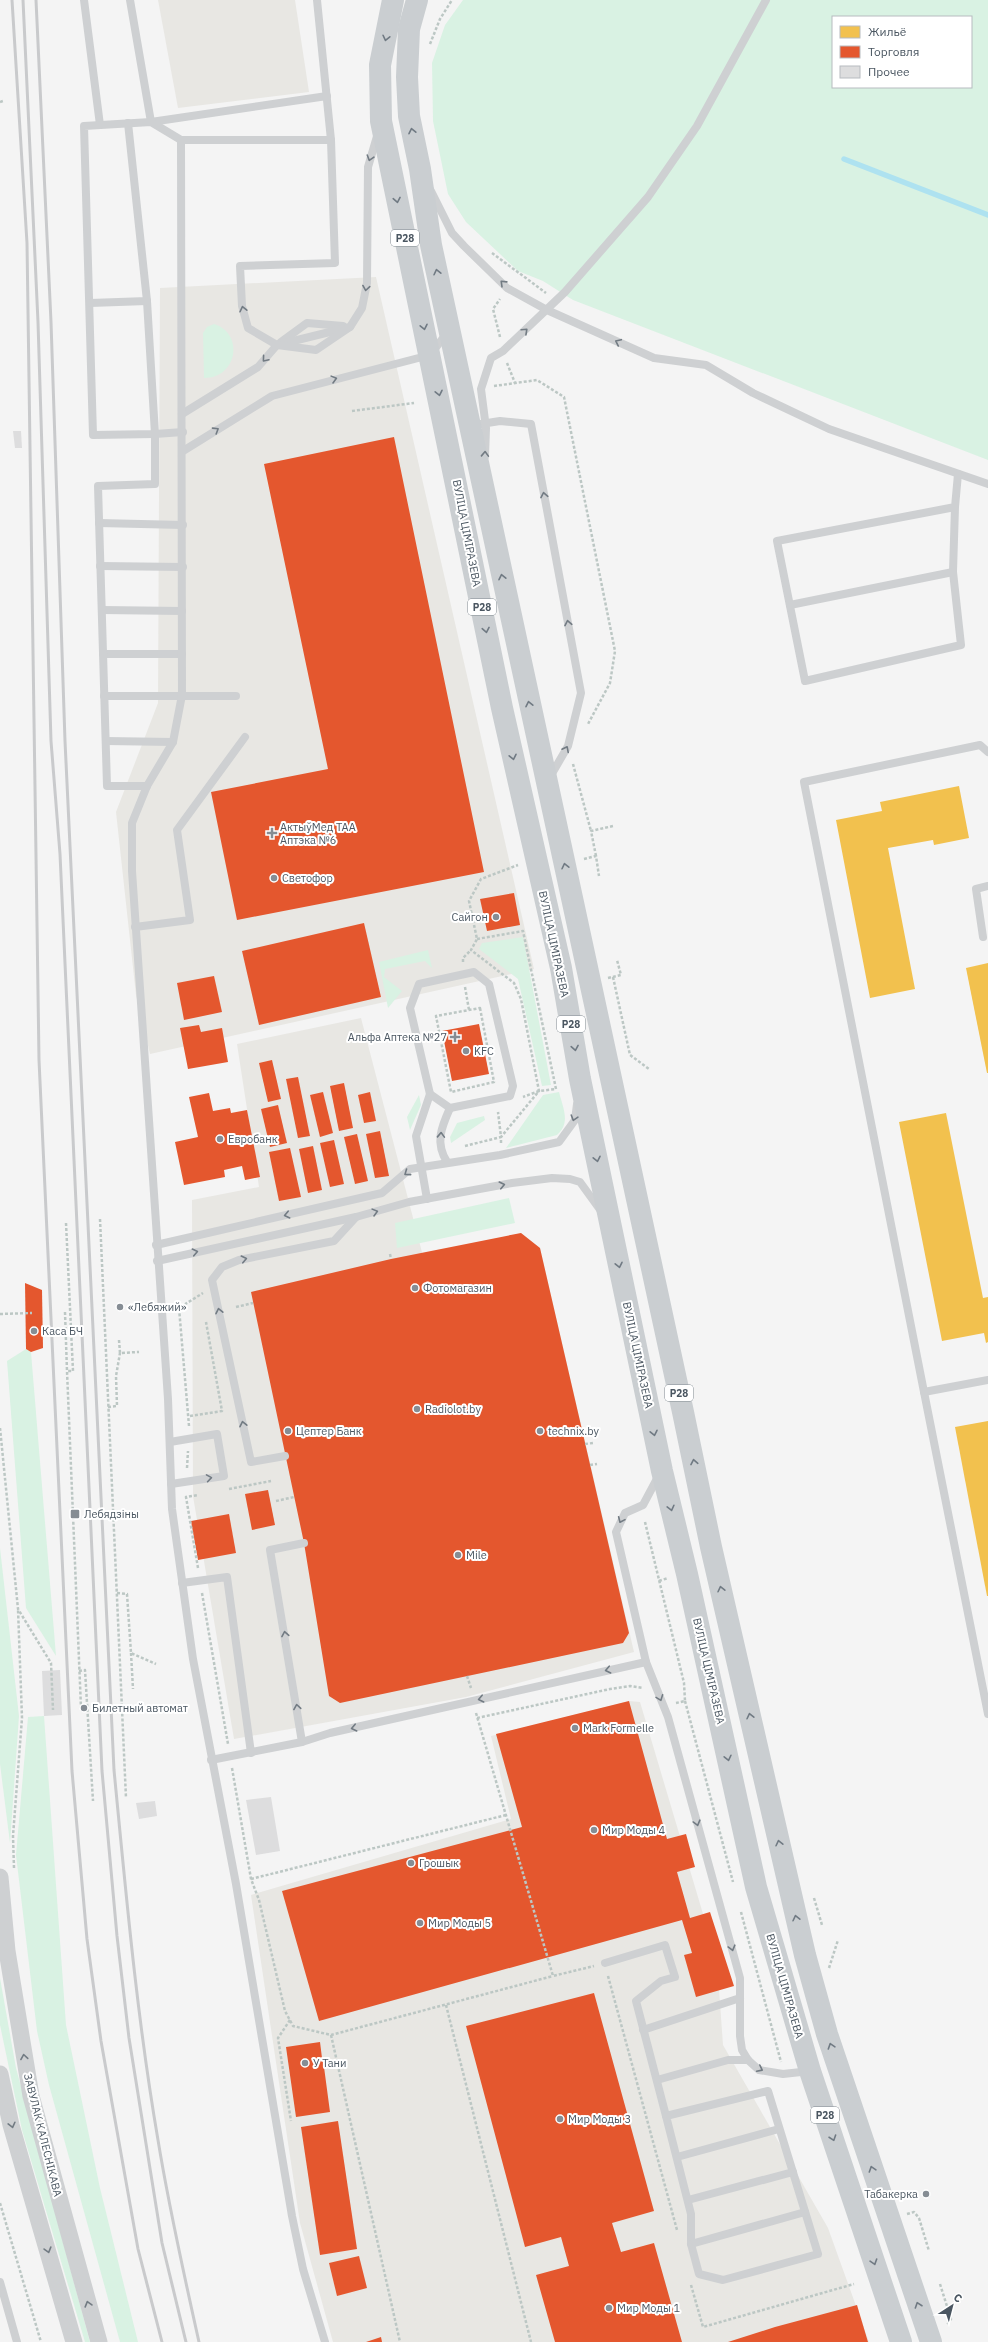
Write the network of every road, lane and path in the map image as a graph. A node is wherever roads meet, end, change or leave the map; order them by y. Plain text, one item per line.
1 (84, 0) edge
2 (130, 0) edge
3 (317, 0) edge
4 (393, 0) edge
5 (417, 0) edge
6 (433, 0) edge
7 (452, 0) edge
8 (766, 0) edge
9 (410, 29) junction
10 (428, 50) dead end
11 (327, 96) junction
12 (381, 121) junction
13 (151, 122) junction
14 (128, 123) junction
15 (100, 125) junction
16 (181, 140) junction
17 (331, 140) junction
18 (420, 170) junction
19 (488, 250) dead end
20 (518, 273) junction
21 (508, 288) junction
22 (557, 300) junction
23 (147, 301) junction
24 (90, 303) junction
25 (547, 310) junction
26 (350, 327) junction
27 (450, 330) junction
28 (277, 345) junction
29 (503, 351) junction
30 (430, 355) junction
31 (515, 383) junction
32 (492, 387) dead end
33 (414, 403) dead end
34 (352, 410) dead end
35 (182, 414) junction
36 (464, 428) junction
37 (182, 432) junction
38 (155, 434) junction
39 (183, 450) junction
40 (958, 474) junction
41 (988, 484) edge
42 (955, 506) junction
43 (99, 523) junction
44 (183, 525) junction
45 (100, 566) junction
46 (182, 567) junction
47 (953, 572) junction
48 (790, 605) junction
49 (102, 610) junction
50 (182, 611) junction
51 (103, 654) junction
52 (182, 654) junction
53 (182, 695) junction
54 (104, 696) junction
55 (236, 696) dead end
56 (585, 729) dead end
57 (245, 737) dead end
58 (106, 741) junction
59 (173, 742) junction
60 (988, 752) edge
61 (571, 756) dead end
62 (547, 783) junction
63 (147, 786) junction
64 (613, 826) dead end
65 (591, 831) junction
66 (596, 856) junction
67 (579, 861) dead end
68 (599, 876) dead end
69 (988, 886) edge
70 (135, 927) junction
71 (983, 937) dead end
72 (477, 939) dead end
73 (617, 960) dead end
74 (613, 977) junction
75 (604, 979) dead end
76 (480, 1008) joint
77 (649, 1069) dead end
78 (580, 1079) junction
79 (539, 1091) dead end
80 (430, 1094) junction
81 (450, 1108) junction
82 (447, 1162) junction
83 (422, 1167) junction
84 (427, 1199) junction
85 (356, 1217) junction
86 (100, 1219) dead end
87 (66, 1222) dead end
88 (612, 1226) junction
89 (156, 1245) junction
90 (390, 1254) dead end
91 (390, 1259) dead end
92 (157, 1260) junction
93 (204, 1300) dead end
94 (254, 1303) dead end
95 (236, 1306) dead end
96 (65, 1312) dead end
97 (32, 1313) dead end
98 (0, 1314) edge
99 (205, 1314) dead end
100 (119, 1340) dead end
101 (139, 1352) dead end
102 (120, 1353) junction
103 (67, 1371) junction
104 (988, 1380) edge
105 (924, 1392) junction
106 (108, 1407) junction
107 (190, 1416) junction
108 (0, 1428) edge
109 (189, 1439) junction
110 (170, 1442) junction
111 (593, 1443) dead end
112 (585, 1444) dead end
113 (285, 1456) dead end
114 (597, 1464) dead end
115 (590, 1465) dead end
116 (662, 1471) junction
117 (271, 1481) dead end
118 (187, 1482) junction
119 (171, 1484) junction
120 (224, 1490) dead end
121 (201, 1494) dead end
122 (186, 1497) junction
123 (294, 1497) dead end
124 (276, 1502) dead end
125 (304, 1543) dead end
126 (200, 1581) junction
127 (182, 1583) junction
128 (117, 1593) junction
129 (18, 1609) junction
130 (131, 1653) junction
131 (646, 1662) junction
132 (156, 1664) dead end
133 (79, 1670) junction
134 (467, 1676) dead end
135 (470, 1685) dead end
136 (133, 1689) dead end
137 (81, 1708) dead end
138 (53, 1710) dead end
139 (988, 1714) edge
140 (477, 1718) dead end
141 (302, 1742) junction
142 (251, 1753) junction
143 (230, 1758) junction
144 (211, 1760) junction
145 (126, 1798) dead end
146 (93, 1801) dead end
147 (506, 1815) junction
148 (7, 1874) edge
149 (252, 1879) junction
150 (236, 1884) junction
151 (814, 1898) dead end
152 (822, 1925) dead end
153 (838, 1940) dead end
154 (605, 1963) junction
155 (828, 1971) dead end
156 (553, 1976) junction
157 (740, 1998) junction
158 (446, 2005) junction
159 (290, 2020) junction
160 (644, 2030) junction
161 (331, 2035) junction
162 (748, 2060) junction
163 (810, 2071) junction
164 (0, 2074) edge
165 (657, 2080) junction
166 (666, 2116) junction
167 (292, 2125) dead end
168 (779, 2129) junction
169 (677, 2157) junction
170 (793, 2172) junction
171 (688, 2200) junction
172 (0, 2203) edge
173 (805, 2212) junction
174 (903, 2215) dead end
175 (678, 2236) dead end
176 (691, 2244) junction
177 (929, 2251) dead end
178 (0, 2282) edge
179 (691, 2282) dead end
180 (854, 2284) dead end
181 (940, 2284) dead end
182 (951, 2319) dead end
183 (17, 2342) edge
184 (41, 2342) edge
185 (74, 2342) edge
186 (99, 2342) edge
187 (325, 2342) edge
188 (400, 2342) edge
189 (531, 2342) edge
190 (901, 2342) edge
191 (931, 2342) edge

1 - 15 lane
2 - 13 lane
3 - 11 lane
4 -> 12 main road, Р28
5 - 9 main road, Р28
6 - 9 main road
7 - 10 path
8 - 22 lane
18 -> 9 main road, Р28
11 - 13 lane
11 - 17 lane
12 -> 26 lane
12 -> 30 main road, Р28
13 - 14 lane
13 - 16 lane
14 - 15 lane
14 - 23 lane
15 - 24 lane
16 - 17 lane
16 - 35 lane
28 -> 17 lane
21 -> 18 lane
27 -> 18 main road, Р28
19 - 20 path
20 - 21 path
20 - 22 path
21 - 25 lane
21 - 29 path
22 - 25 lane
23 - 24 lane
23 - 38 lane
24 - 38 lane
29 -> 25 lane
40 -> 25 lane
26 - 28 lane
26 - 28 lane
26 - 28 lane
27 - 30 lane
27 - 36 main road, ВУЛІЦА ЦІМІРАЗЕВА / Р28
28 -> 35 lane
29 - 31 path
29 - 36 lane
30 -> 36 main road, ВУЛІЦА ЦІМІРАЗЕВА / Р28
39 -> 30 lane
31 - 32 path
31 - 56 path
33 - 34 path
35 - 37 lane
62 -> 36 main road, ВУЛІЦА ЦІМІРАЗЕВА / Р28
62 -> 36 lane
36 -> 78 main road, ВУЛІЦА ЦІМІРАЗЕВА / Р28
37 - 38 lane
37 - 39 lane
38 - 43 lane
39 - 44 lane
40 - 41 lane
40 - 42 lane
42 - 47 lane
42 - 48 lane
43 - 44 lane
43 - 45 lane
44 - 46 lane
45 - 46 lane
45 - 49 lane
46 - 50 lane
47 - 48 lane
47 - 48 lane
49 - 50 lane
49 - 51 lane
50 - 52 lane
51 - 52 lane
51 - 54 lane
52 - 53 lane
53 - 54 lane
53 - 55 lane
53 - 59 lane
54 - 58 lane
57 - 70 lane
58 - 59 lane
58 - 63 lane
59 - 63 lane
60 - 105 lane
61 - 65 path
191 -> 62 main road, ВУЛІЦА ЦІМІРАЗЕВА / Р28
63 - 70 lane
64 - 65 path
65 - 66 path
66 - 67 path
66 - 68 path
69 - 71 lane
70 - 89 lane
72 - 79 path
73 - 74 path
74 - 75 path
74 - 77 path
76 - 76 path
78 -> 82 lane
78 -> 88 main road, ВУЛІЦА ЦІМІРАЗЕВА / Р28
80 - 81 lane
80 - 81 lane
80 - 83 lane
82 -> 81 lane
82 - 83 lane
83 - 84 lane
83 -> 89 lane
85 -> 84 lane
84 -> 88 lane
92 -> 85 lane
113 -> 85 lane
86 - 106 path
87 - 103 path
88 -> 116 main road, ВУЛІЦА ЦІМІРАЗЕВА / Р28
89 - 92 lane
90 - 91 path
92 - 110 lane
93 - 107 path
94 - 95 path
96 - 103 path
97 - 98 path
99 - 107 path
100 - 102 path
101 - 102 path
102 - 106 path
103 - 133 path
104 - 105 lane
105 - 139 lane
106 - 128 path
107 - 109 path
108 - 129 path
109 - 110 lane
109 - 118 path
118 -> 109 lane
110 - 119 lane
111 - 112 path
114 - 115 path
116 -> 131 lane
116 -> 163 main road, ВУЛІЦА ЦІМІРАЗЕВА / Р28
117 - 120 path
118 - 119 lane
118 - 122 path
119 - 127 lane
121 - 122 path
122 - 126 path
123 - 124 path
141 -> 125 lane
126 - 127 lane
126 - 142 lane
126 - 143 path
127 - 144 lane
128 - 130 path
128 - 145 path
129 - 138 path
129 - 148 path
130 - 132 path
130 - 136 path
131 -> 141 lane
131 -> 157 lane
133 - 137 path
133 - 146 path
134 - 135 path
140 - 147 path
141 - 142 lane
142 - 143 lane
143 - 144 lane
143 - 149 path
144 - 150 lane
147 - 149 path
147 - 156 path
186 -> 148 street, ЗАВУЛАК КАЛЕСНІКАВА
149 - 150 path
149 - 159 path
150 - 187 lane
151 - 152 path
153 - 155 path
154 - 156 path
154 - 160 lane
154 - 175 path
156 - 158 path
157 - 160 lane
157 - 162 lane
158 - 161 path
158 - 189 path
159 - 161 path
159 - 167 path
160 - 165 lane
161 - 188 path
162 -> 163 lane
162 - 165 lane
163 -> 190 main road, ВУЛІЦА ЦІМІРАЗЕВА / Р28
164 -> 185 street
165 - 166 lane
166 - 168 lane
166 - 169 lane
168 - 169 lane
168 - 170 lane
169 - 171 lane
170 - 171 lane
170 - 173 lane
171 - 176 lane
172 - 184 path
173 - 176 lane
173 - 176 lane
174 - 177 path
178 - 183 lane
179 - 180 path
181 - 182 path

